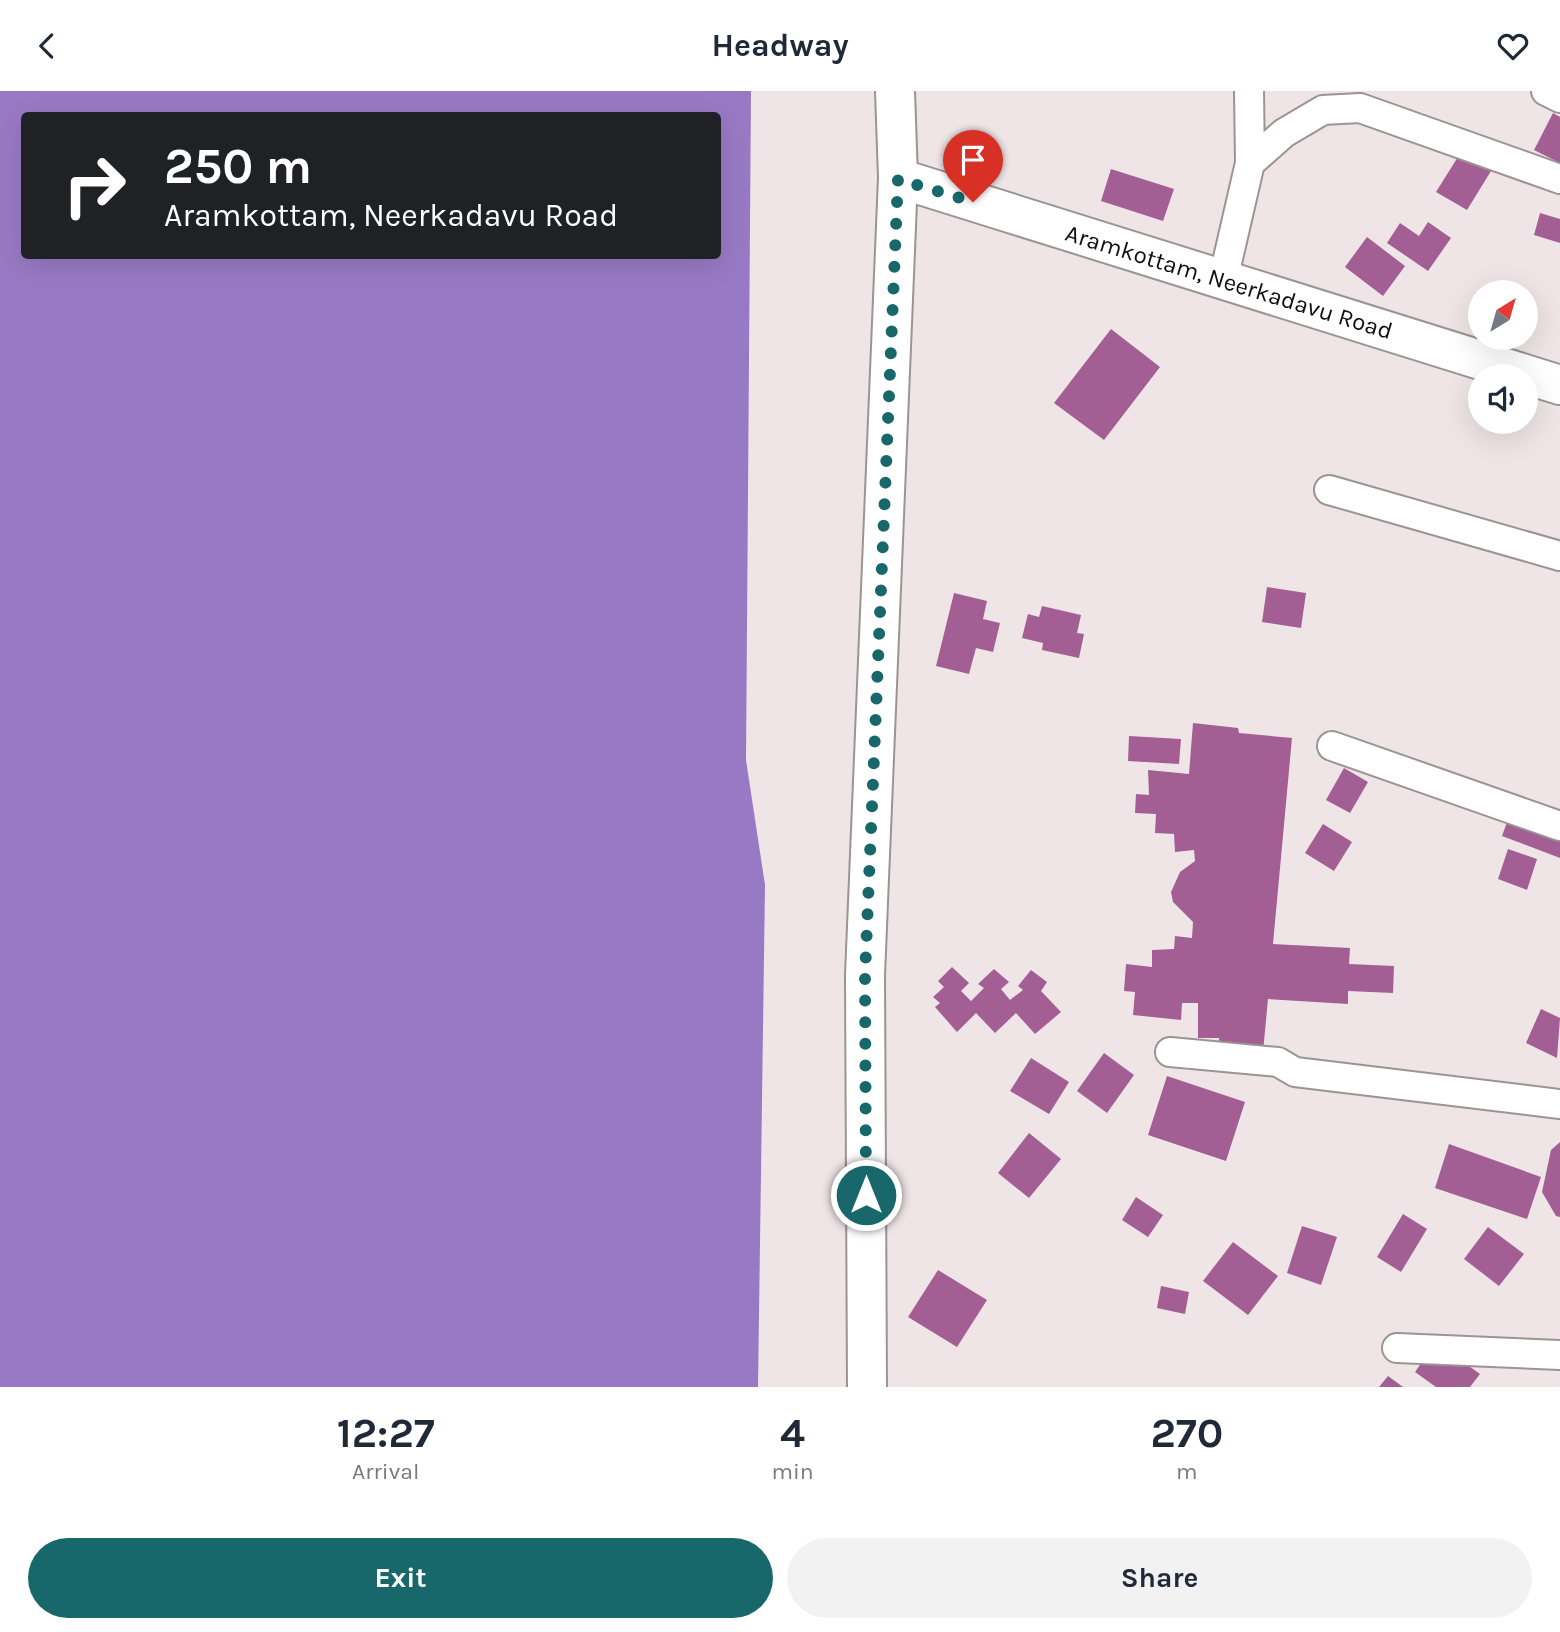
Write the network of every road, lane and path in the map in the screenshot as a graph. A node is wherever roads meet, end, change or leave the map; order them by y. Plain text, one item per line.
1 (895, 91) edge
2 (1249, 91) edge
3 (1546, 91) edge
4 (1560, 98) edge
5 (1250, 163) junction
6 (898, 179) junction
7 (1560, 179) edge
8 (1223, 280) junction
9 (1560, 385) edge
10 (1329, 490) dead end
11 (1560, 556) edge
12 (1332, 746) dead end
13 (1560, 826) edge
14 (1170, 1052) dead end
15 (1560, 1104) edge
16 (1397, 1348) dead end
17 (1560, 1355) edge
18 (867, 1387) edge

1 - 6 main road
2 - 5 street
3 - 4 street
5 - 7 street
5 - 8 street
6 - 8 main road, Aramkottam, Neerkadavu Road
6 - 18 main road
8 - 9 main road, Aramkottam, Neerkadavu Road
10 - 11 street
12 - 13 street
14 - 15 street
16 - 17 street

